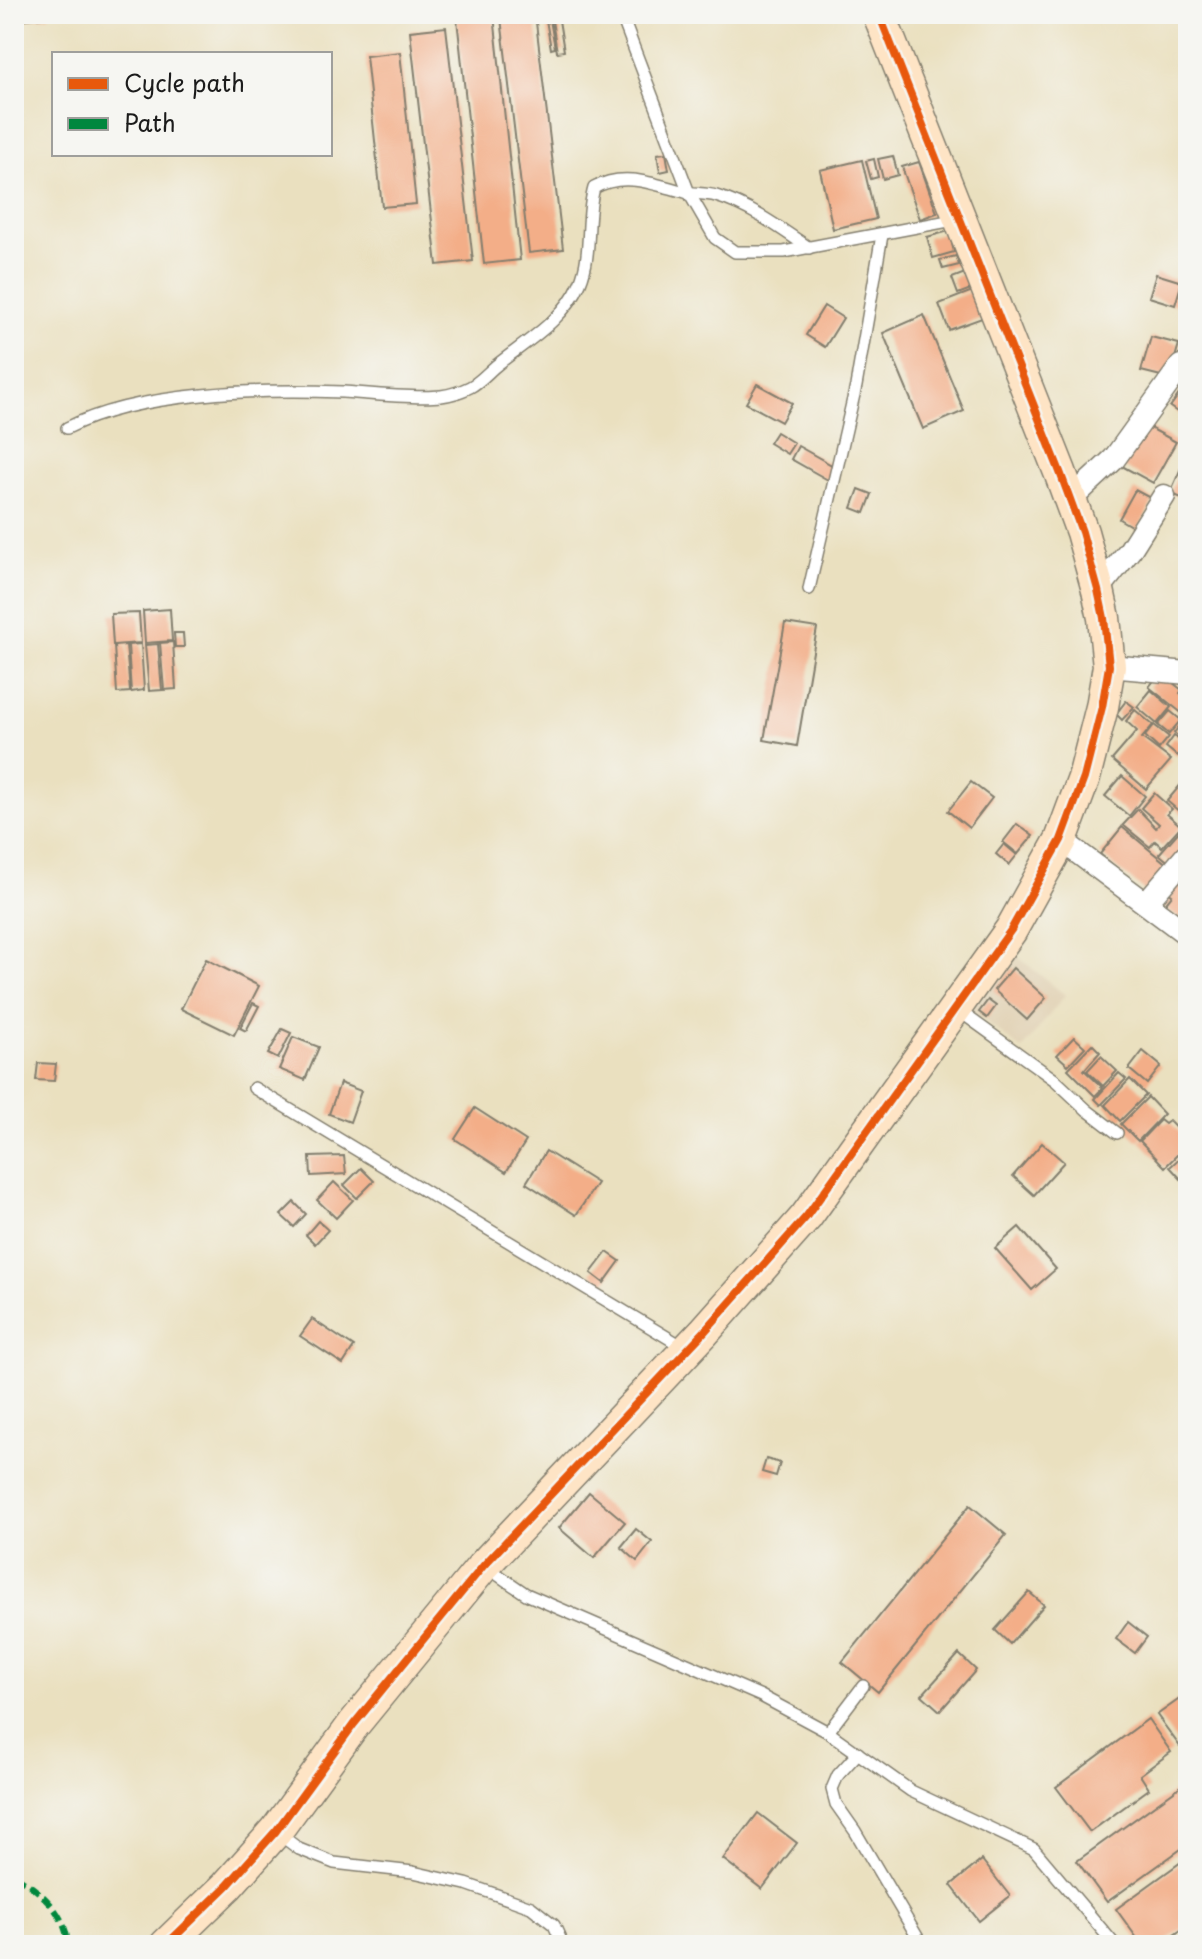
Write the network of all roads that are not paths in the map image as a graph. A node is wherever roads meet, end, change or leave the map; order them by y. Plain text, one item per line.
1 (621, 14) edge
2 (879, 14) edge
3 (689, 193) junction
4 (959, 219) junction
5 (882, 235) junction
6 (809, 248) junction
7 (1181, 366) dead end
8 (67, 428) dead end
9 (1164, 496) dead end
10 (1070, 500) junction
11 (809, 589) dead end
12 (1098, 590) junction
13 (1109, 666) junction
14 (1188, 673) edge
15 (1061, 840) junction
16 (1188, 854) edge
17 (1146, 903) junction
18 (1188, 935) edge
19 (954, 1007) junction
20 (254, 1088) dead end
21 (1117, 1133) dead end
22 (687, 1350) junction
23 (484, 1565) junction
24 (863, 1686) dead end
25 (828, 1732) junction
26 (858, 1753) junction
27 (276, 1831) junction
28 (166, 1945) edge
29 (563, 1945) edge
30 (922, 1945) edge
31 (1115, 1945) edge

1 - 3 lane
2 - 4 street
3 - 6 lane
3 - 6 lane
3 - 8 lane
4 - 5 lane
4 - 10 street
5 - 6 lane
5 - 11 lane
7 - 10 street
9 - 12 street
10 - 12 street
12 - 13 street
13 - 14 street
13 - 15 street
15 - 17 street
15 - 19 street
16 - 17 street
17 - 18 street
19 - 21 lane
19 - 22 street
20 - 22 lane
22 - 23 street
23 - 25 lane
23 - 27 street
24 - 25 lane
25 - 26 lane
26 - 30 lane
26 - 31 lane
27 - 28 street
27 - 29 lane

